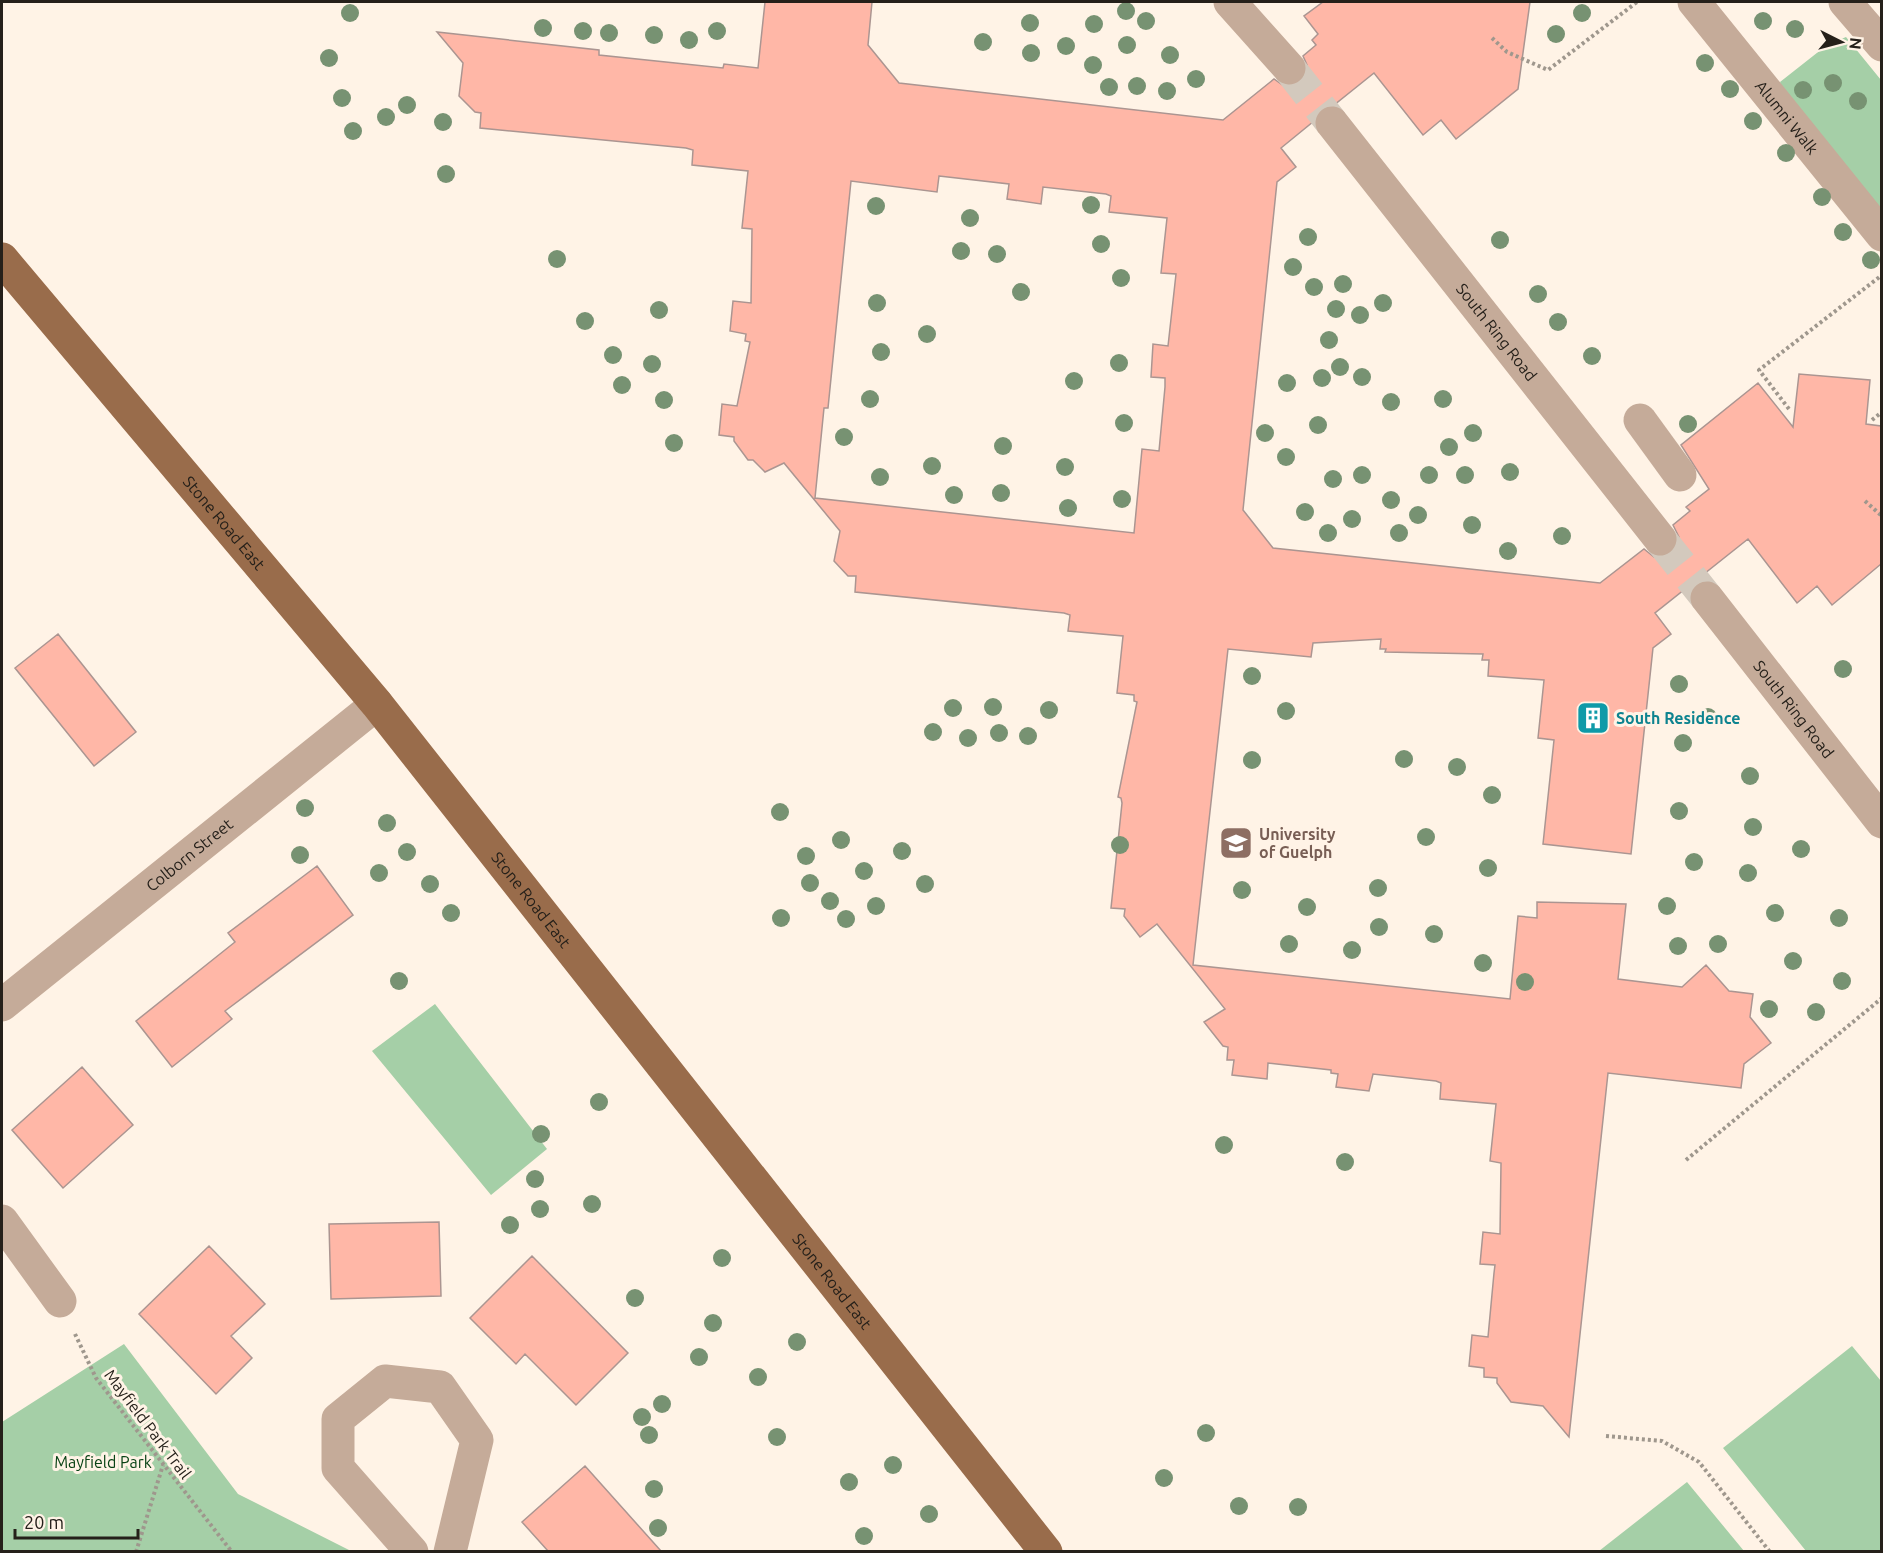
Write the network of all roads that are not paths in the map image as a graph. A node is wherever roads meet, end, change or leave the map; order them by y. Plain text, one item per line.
1 (1230, 2) edge
2 (1694, 2) edge
3 (1845, 2) edge
4 (1881, 45) edge
5 (1289, 68) tunnel mouth
6 (1332, 123) tunnel mouth
7 (1881, 235) edge
8 (2, 259) edge
9 (1640, 420) dead end
10 (1680, 474) dead end
11 (1660, 539) tunnel mouth
12 (1707, 598) tunnel mouth
13 (377, 704) junction
14 (1881, 822) edge
15 (2, 1005) edge
16 (2, 1221) edge
17 (60, 1301) road end
18 (412, 1551) edge
19 (450, 1551) edge
20 (1046, 1551) edge

1 - 5 street
2 - 7 street, Alumni Walk
3 - 4 street
6 - 11 street, South Ring Road
8 - 13 main road, Stone Road East
9 - 10 street
12 - 14 street, South Ring Road
13 - 15 street, Colborn Street
13 - 20 main road, Stone Road East
16 - 17 street
18 - 19 street

